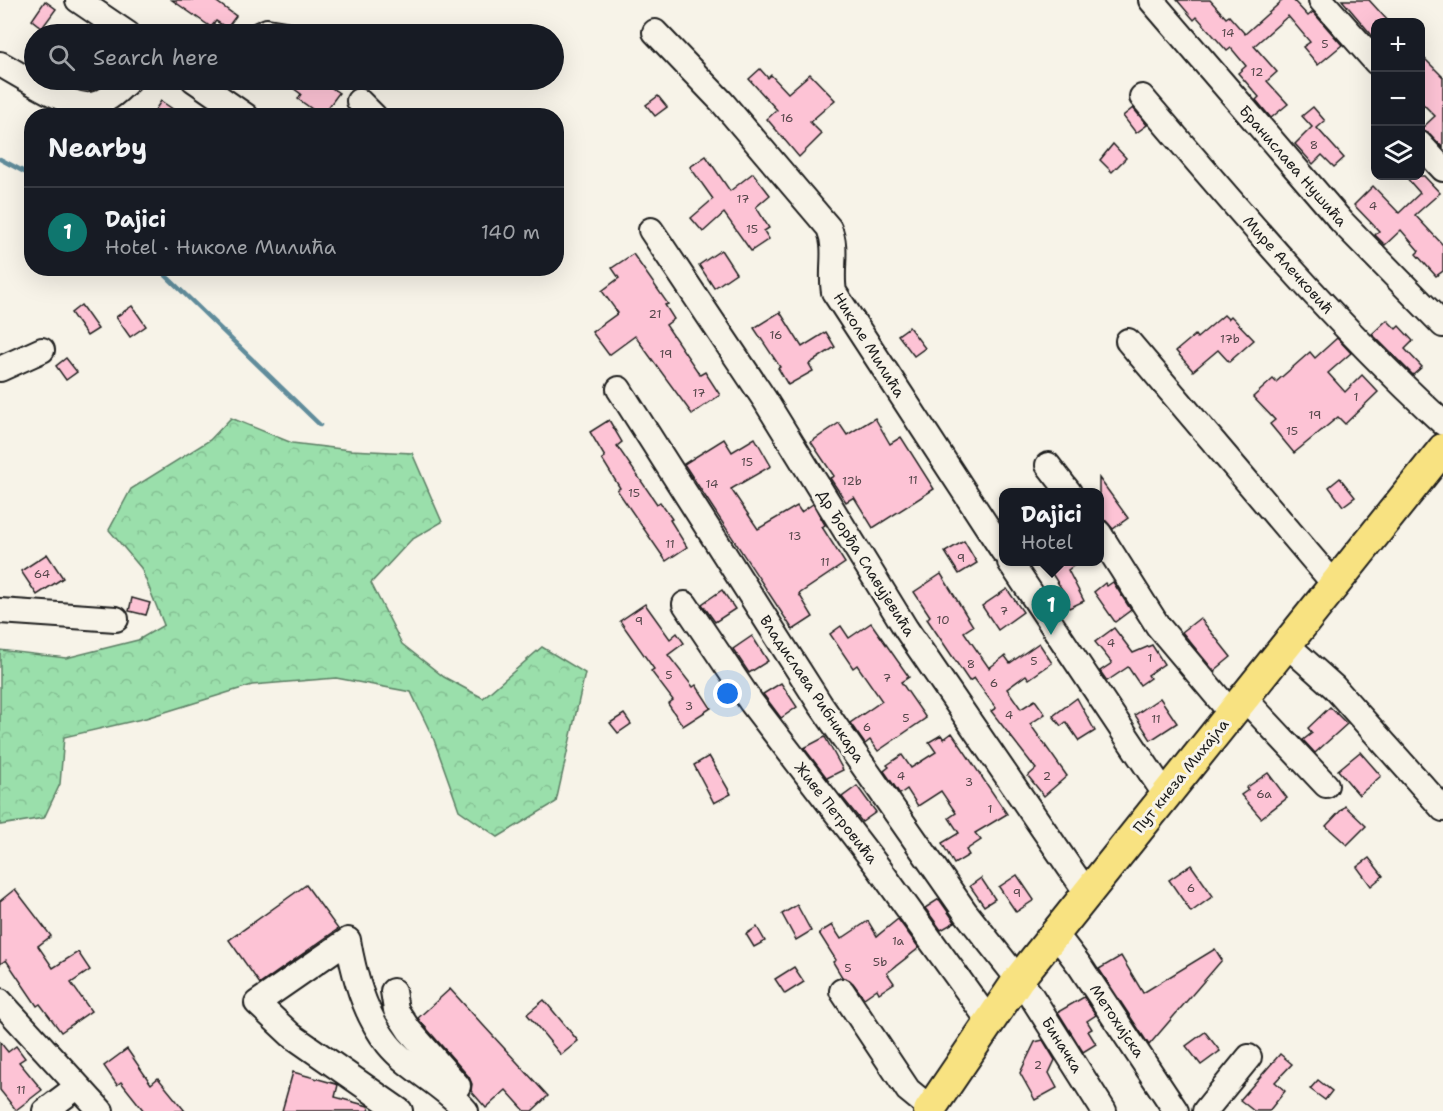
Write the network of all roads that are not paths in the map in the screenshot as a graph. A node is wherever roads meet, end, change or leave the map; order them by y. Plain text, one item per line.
1 (78, 0) edge
2 (1151, 0) edge
3 (1321, 0) edge
4 (113, 24) edge
5 (655, 32) dead end
6 (1371, 56) edge
7 (0, 64) edge
8 (24, 77) edge
9 (49, 90) edge
10 (117, 90) edge
11 (225, 90) edge
12 (1142, 97) dead end
13 (239, 108) edge
14 (1425, 149) edge
15 (1443, 168) edge
16 (651, 230) dead end
17 (1443, 326) edge
18 (1128, 341) dead end
19 (42, 350) dead end
20 (0, 369) edge
21 (619, 389) dead end
22 (1443, 423) edge
23 (1443, 449) edge
24 (1048, 465) dead end
25 (1066, 488) edge
26 (1104, 541) edge
27 (999, 545) edge
28 (1013, 566) edge
29 (1335, 585) junction
30 (685, 604) dead end
31 (0, 611) edge
32 (116, 619) dead end
33 (1287, 645) junction
34 (1238, 707) junction
35 (1326, 785) dead end
36 (1164, 794) junction
37 (1443, 809) edge
38 (1087, 893) junction
39 (1052, 937) junction
40 (1018, 980) junction
41 (393, 991) dead end
42 (842, 991) dead end
43 (0, 1001) edge
44 (989, 1021) junction
45 (1250, 1056) dead end
46 (77, 1087) junction
47 (935, 1107) edge
48 (45, 1111) edge
49 (101, 1111) edge
50 (400, 1111) edge
51 (466, 1111) edge
52 (480, 1111) edge
53 (1104, 1111) edge
54 (1176, 1111) edge
55 (1205, 1111) edge

1 - 4 street
2 - 17 street, Бранислава Нушића
3 - 6 street
5 - 27 street, Николе Милића
7 - 8 street
9 - 10 street
11 - 13 street
12 - 22 street, Мире Алечковић
14 - 15 street
16 - 38 street, Др Ђорђа Славујевића
18 - 29 street
19 - 20 street
21 - 40 street, Владислава Рибникара
23 - 29 main road, Пут кнеза Михајла
24 - 25 street
26 - 34 street
28 - 36 street
29 - 33 main road, Пут кнеза Михајла
30 - 44 street, Живе Петровића
31 - 32 street
33 - 34 main road, Пут кнеза Михајла
33 - 37 street
34 - 35 street
34 - 36 main road, Пут кнеза Михајла
36 - 38 main road, Пут кнеза Михајла
38 - 39 main road, Пут кнеза Михајла
39 - 40 main road, Пут кнеза Михајла
39 - 54 street, Метохијска
40 - 44 main road, Пут кнеза Михајла
40 - 53 street, Биначка
41 - 52 street
42 - 47 street
43 - 46 street
44 - 47 main road, Пут кнеза Михајла
45 - 55 street
46 - 48 street
46 - 49 street
50 - 51 street

